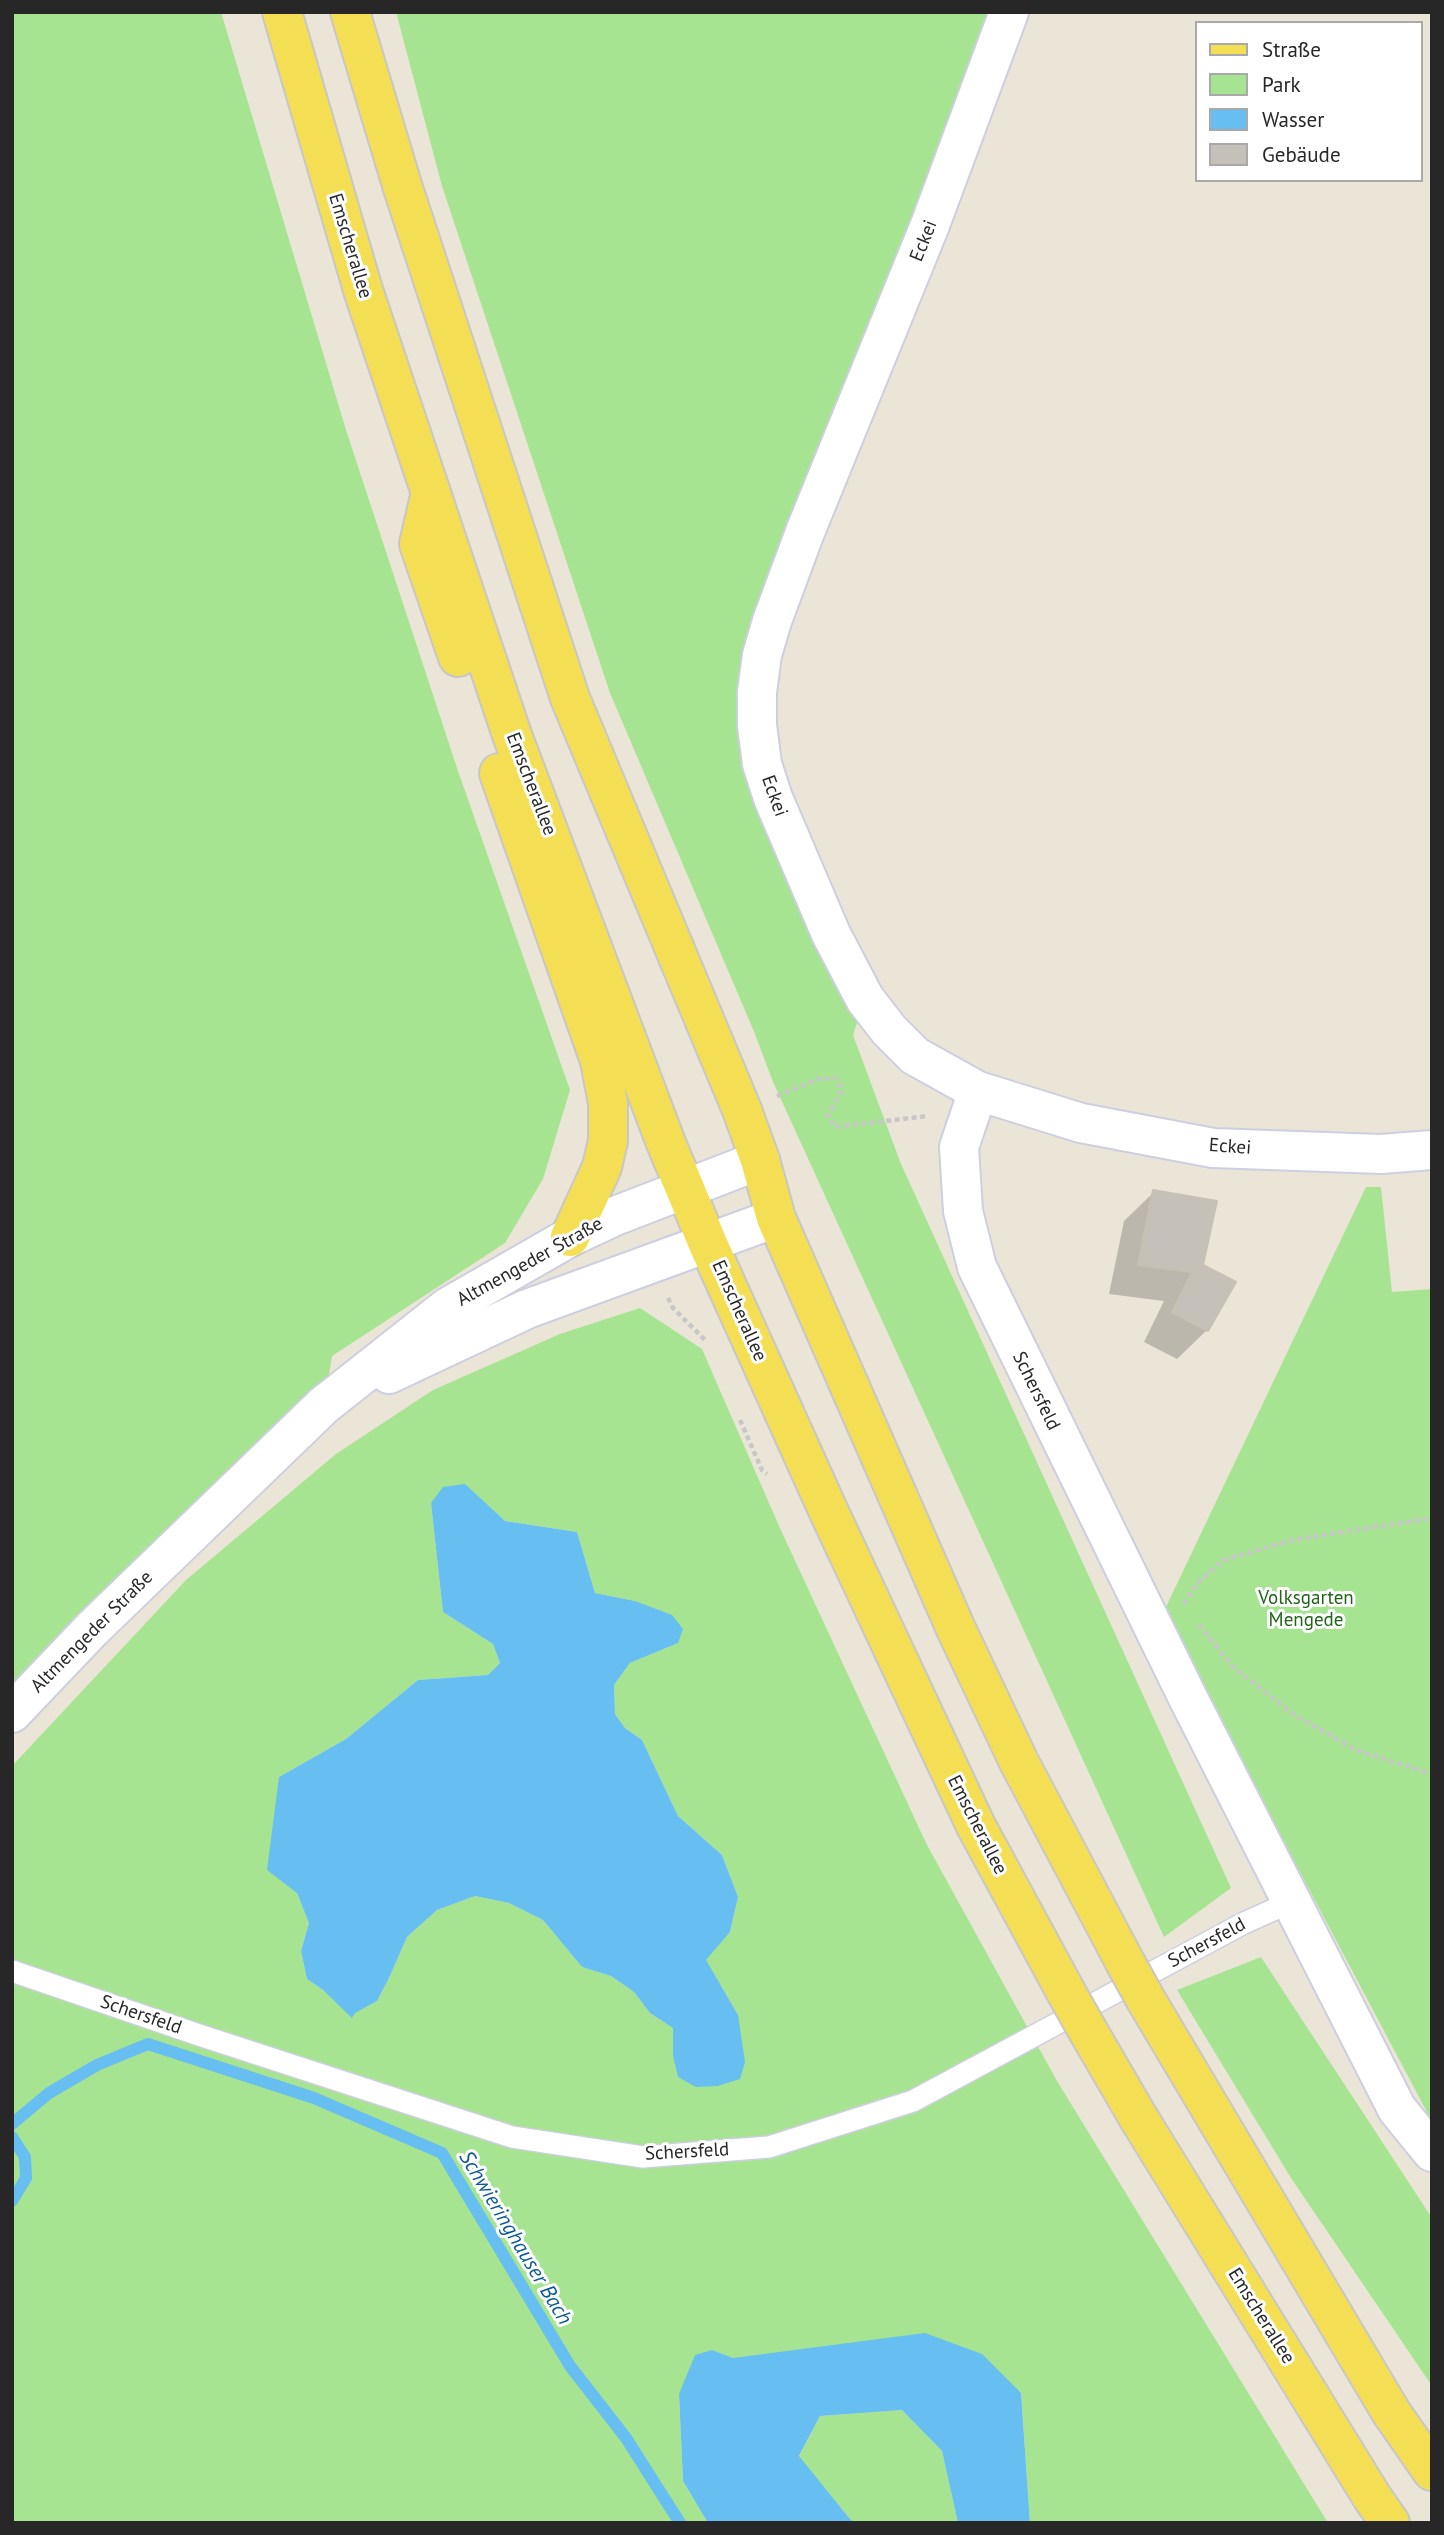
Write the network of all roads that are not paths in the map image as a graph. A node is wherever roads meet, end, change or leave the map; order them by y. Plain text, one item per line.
1 (282, 12) edge
2 (349, 12) edge
3 (1009, 12) edge
4 (431, 492) junction
5 (978, 1091) junction
6 (1432, 1150) edge
7 (760, 1160) junction
8 (685, 1189) junction
9 (776, 1218) junction
10 (570, 1237) junction
11 (708, 1244) junction
12 (324, 1405) junction
13 (12, 1713) edge
14 (1291, 1902) junction
15 (12, 1971) edge
16 (1432, 2152) edge
17 (1432, 2471) edge
18 (1390, 2523) edge

1 - 4 main road, Emscherallee
2 - 7 main road
3 - 5 street, Eckei
4 - 8 main road, Emscherallee
4 - 10 main road
5 - 6 street, Eckei
5 - 14 street, Schersfeld
7 - 8 street, Altmengeder Straße
7 - 9 main road
8 - 10 street, Altmengeder Straße
8 - 11 main road, Emscherallee
9 - 11 street, Altmengeder Straße
9 - 17 main road, bridge
10 - 12 street, Altmengeder Straße
11 - 12 street, Altmengeder Straße
11 - 18 main road, Emscherallee, bridge
12 - 13 street, Altmengeder Straße
14 - 15 lane, Schersfeld
14 - 16 street, Schersfeld

